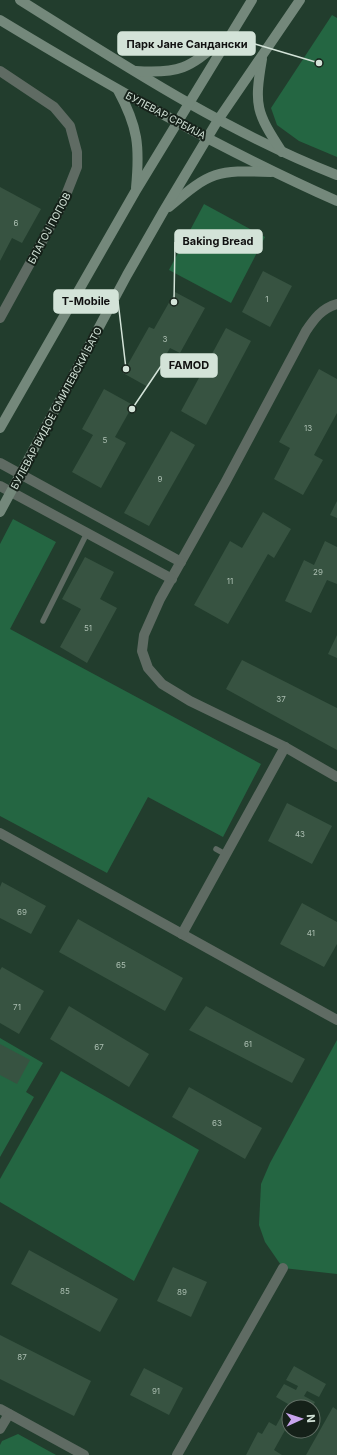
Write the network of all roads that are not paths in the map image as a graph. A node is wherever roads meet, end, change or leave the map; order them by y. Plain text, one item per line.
1 (20, 0) edge
2 (252, 0) edge
3 (300, 0) edge
4 (0, 20) edge
5 (230, 34) junction
6 (263, 54) junction
7 (132, 70) junction
8 (0, 71) edge
9 (118, 90) junction
10 (189, 104) junction
11 (218, 120) junction
12 (178, 122) junction
13 (207, 137) junction
14 (282, 152) junction
15 (274, 172) junction
16 (335, 174) edge
17 (135, 192) junction
18 (337, 201) edge
19 (163, 212) junction
20 (337, 304) edge
21 (0, 318) edge
22 (0, 428) edge
23 (0, 462) edge
24 (22, 474) junction
25 (0, 486) edge
26 (11, 492) junction
27 (0, 512) edge
28 (87, 533) junction
29 (181, 562) junction
30 (172, 579) junction
31 (43, 622) dead end
32 (285, 747) junction
33 (337, 777) edge
34 (0, 833) edge
35 (182, 934) junction
36 (337, 1020) edge
37 (283, 1268) dead end
38 (4, 1412) edge
39 (0, 1429) edge
40 (84, 1455) edge
41 (178, 1455) edge

1 - 7 street, БУЛЕВАР СРБИЈА
2 - 5 street
3 - 6 street, БУЛЕВАР ВИДОЕ СМИЛЕВСКИ БАТО
4 - 9 street, БУЛЕВАР СРБИЈА
5 - 7 street
5 - 10 street
6 - 11 street, БУЛЕВАР ВИДОЕ СМИЛЕВСКИ БАТО
6 - 14 street
7 - 10 street, БУЛЕВАР СРБИЈА
8 - 21 street, БЛАГОЈ ПОПОВ
9 - 12 street, БУЛЕВАР СРБИЈА
9 - 17 street
10 - 11 street, БУЛЕВАР СРБИЈА
10 - 12 street
11 - 13 street, БУЛЕВАР ВИДОЕ СМИЛЕВСКИ БАТО
11 - 14 street, БУЛЕВАР СРБИЈА
12 - 13 street, БУЛЕВАР СРБИЈА
12 - 17 street
13 - 15 street, БУЛЕВАР СРБИЈА
13 - 19 street, БУЛЕВАР ВИДОЕ СМИЛЕВСКИ БАТО
14 - 16 street, БУЛЕВАР СРБИЈА
15 - 18 street, БУЛЕВАР СРБИЈА
15 - 19 street
17 - 22 street
19 - 24 street, БУЛЕВАР ВИДОЕ СМИЛЕВСКИ БАТО
20 - 29 street
23 - 24 street
24 - 26 street, БУЛЕВАР ВИДОЕ СМИЛЕВСКИ БАТО
24 - 29 street
25 - 26 street
26 - 27 street, БУЛЕВАР ВИДОЕ СМИЛЕВСКИ БАТО
26 - 28 street
28 - 30 street
28 - 31 lane
29 - 30 street
30 - 32 street
32 - 33 street
32 - 35 street
34 - 35 street
35 - 36 street
37 - 41 street
38 - 39 street
38 - 40 street

